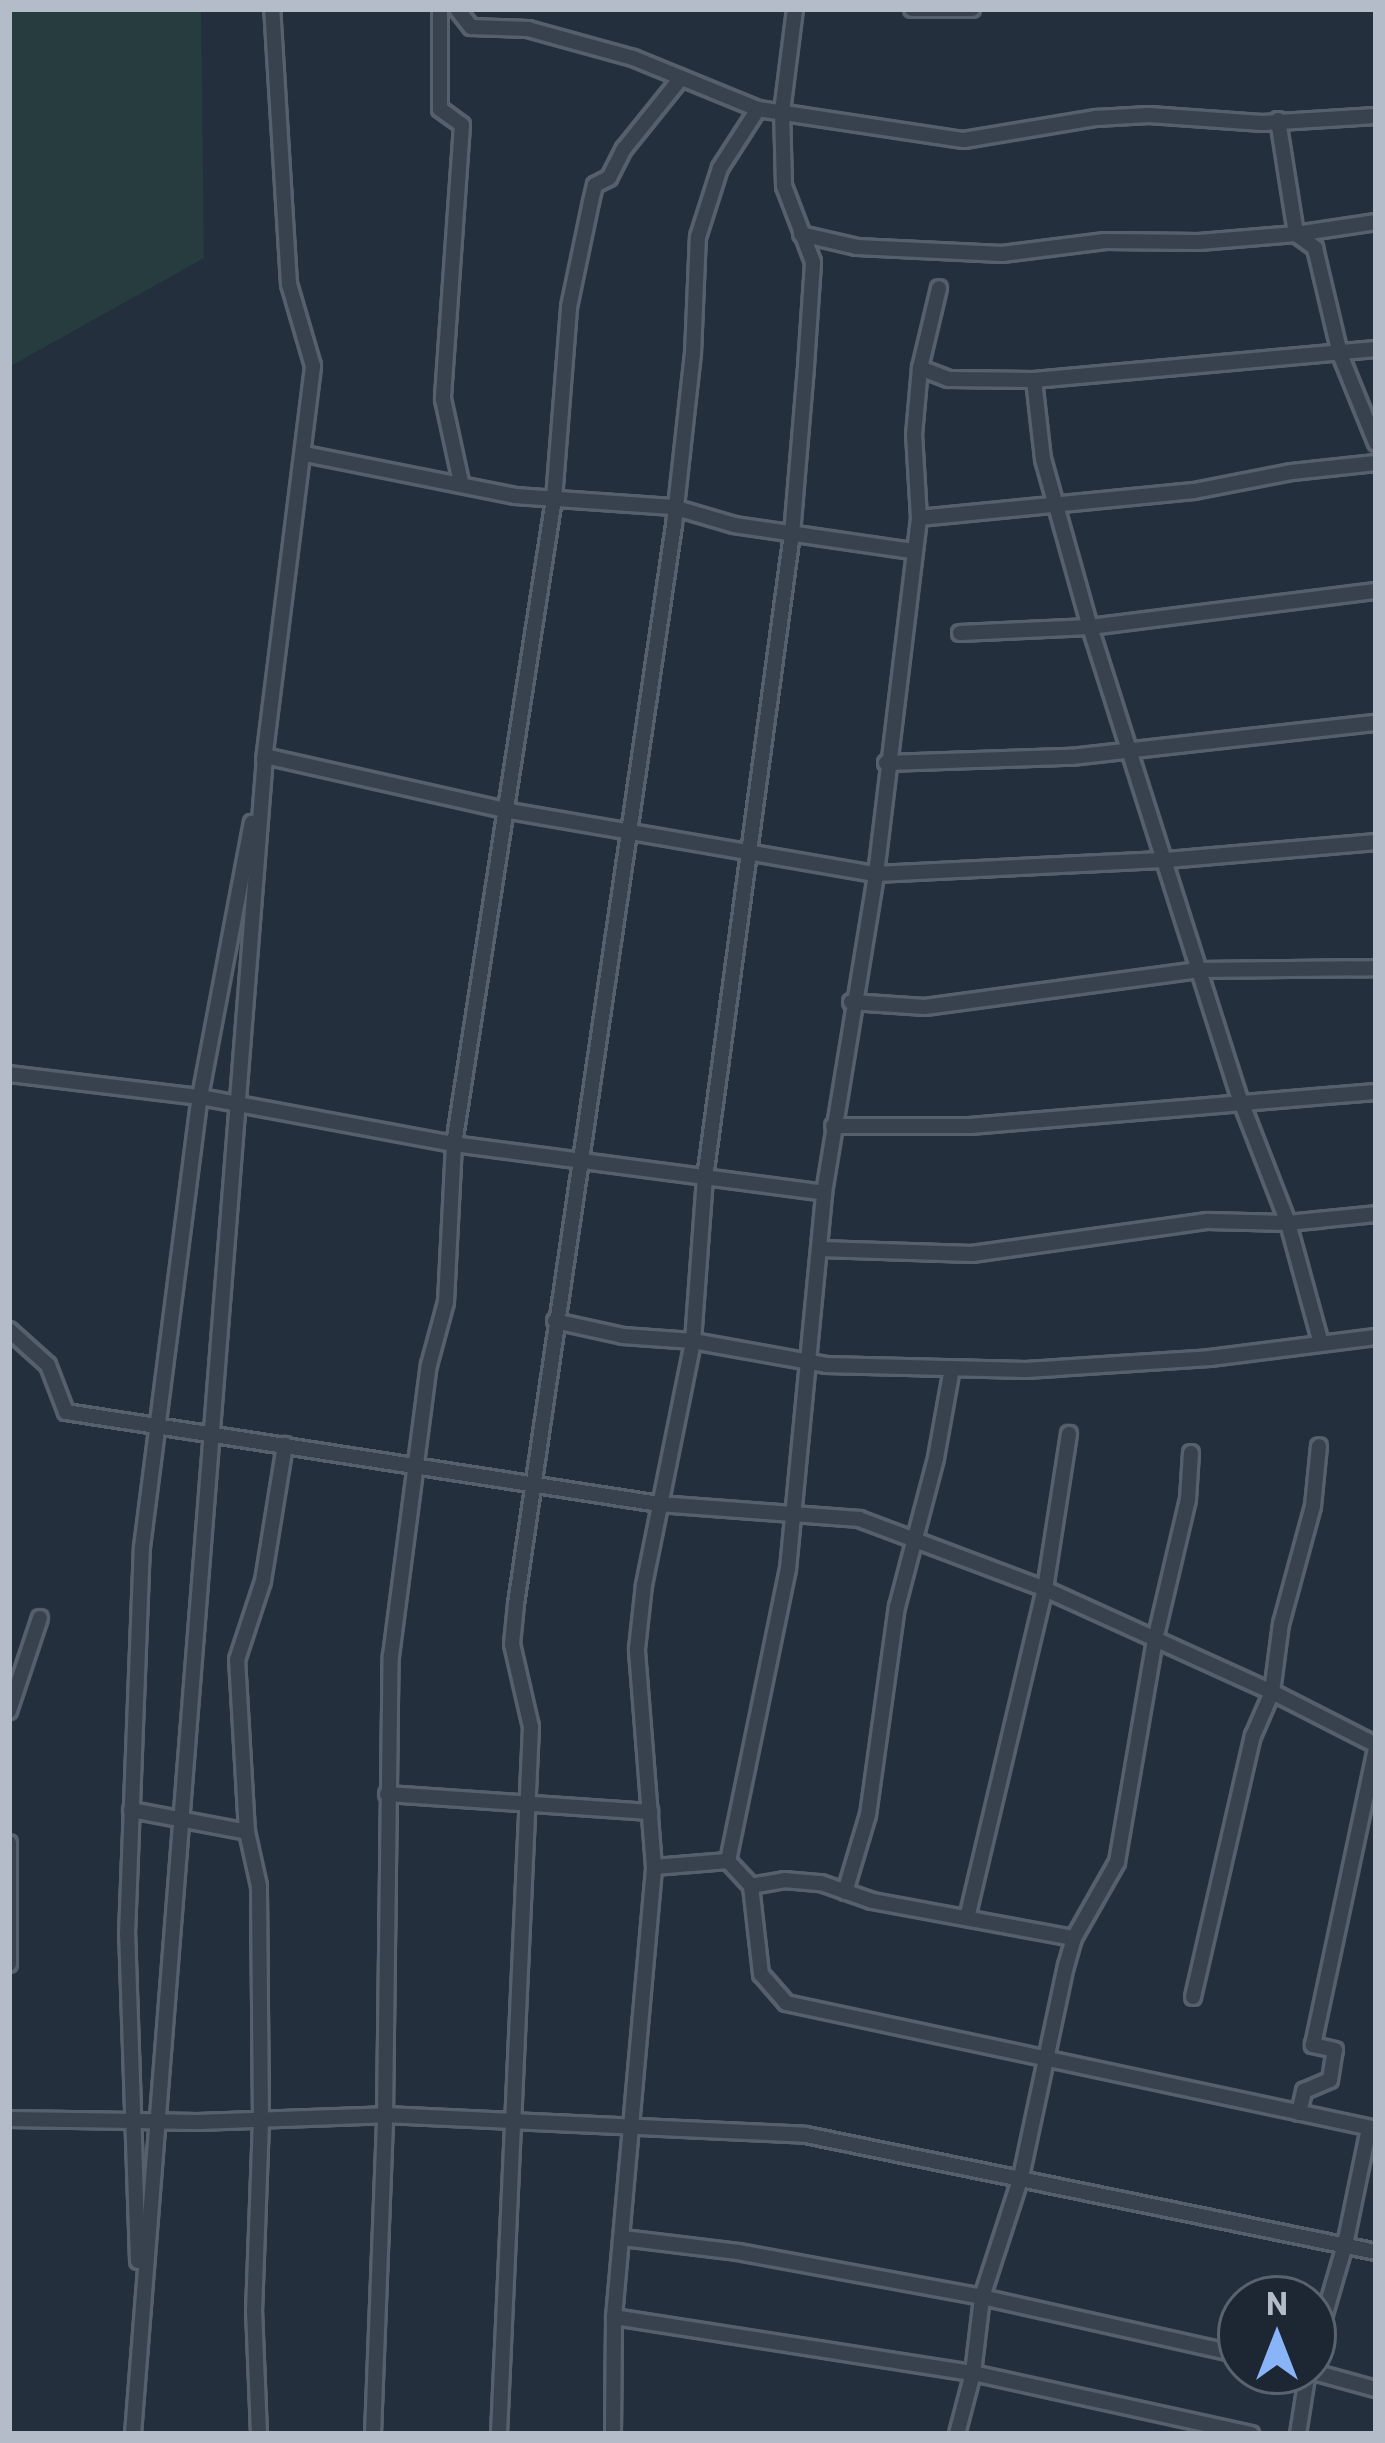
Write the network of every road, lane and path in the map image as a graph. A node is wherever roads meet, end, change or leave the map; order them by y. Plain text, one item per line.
1 (272, 9) edge
2 (440, 9) edge
3 (457, 9) edge
4 (795, 9) edge
5 (912, 9) edge
6 (972, 9) edge
7 (680, 78) junction
8 (758, 109) junction
9 (782, 112) junction
10 (1376, 116) edge
11 (1278, 120) junction
12 (1376, 222) edge
13 (801, 234) junction
14 (1296, 234) junction
15 (939, 288) dead end
16 (1376, 350) edge
17 (1340, 354) junction
18 (920, 368) junction
19 (1034, 380) junction
20 (1376, 443) edge
21 (305, 454) junction
22 (1376, 463) edge
23 (461, 482) junction
24 (554, 499) junction
25 (1054, 502) junction
26 (673, 507) junction
27 (920, 518) junction
28 (792, 534) junction
29 (912, 551) junction
30 (1376, 591) edge
31 (1090, 627) junction
32 (960, 633) dead end
33 (1376, 723) edge
34 (1132, 748) junction
35 (265, 756) junction
36 (886, 763) junction
37 (504, 811) junction
38 (626, 827) junction
39 (1376, 842) edge
40 (749, 850) junction
41 (1167, 860) junction
42 (876, 874) junction
43 (1376, 968) edge
44 (1199, 970) junction
45 (851, 1002) junction
46 (9, 1074) edge
47 (1376, 1092) edge
48 (200, 1096) junction
49 (1240, 1099) junction
50 (833, 1126) junction
51 (454, 1144) junction
52 (577, 1161) junction
53 (705, 1178) junction
54 (824, 1193) junction
55 (1376, 1214) edge
56 (1288, 1223) junction
57 (820, 1249) junction
58 (555, 1321) junction
59 (9, 1330) edge
60 (1376, 1337) edge
61 (1320, 1340) junction
62 (693, 1341) junction
63 (808, 1361) junction
64 (952, 1368) junction
65 (154, 1428) junction
66 (1069, 1434) dead end
67 (285, 1445) junction
68 (1319, 1446) dead end
69 (1191, 1453) dead end
70 (417, 1463) junction
71 (537, 1484) junction
72 (659, 1504) junction
73 (793, 1516) junction
74 (915, 1540) junction
75 (1045, 1589) junction
76 (40, 1618) dead end
77 (1155, 1640) junction
78 (1272, 1692) junction
79 (9, 1712) edge
80 (1376, 1747) edge
81 (387, 1794) junction
82 (527, 1801) junction
83 (131, 1810) junction
84 (650, 1812) junction
85 (248, 1832) junction
86 (9, 1843) edge
87 (728, 1861) junction
88 (654, 1867) junction
89 (751, 1886) junction
90 (845, 1892) junction
91 (967, 1918) junction
92 (1074, 1938) junction
93 (9, 1964) edge
94 (1193, 1997) dead end
95 (1044, 2056) junction
96 (1299, 2113) junction
97 (385, 2116) junction
98 (9, 2119) edge
99 (135, 2119) junction
100 (261, 2120) junction
101 (509, 2125) junction
102 (628, 2128) junction
103 (1373, 2128) edge
104 (1021, 2177) junction
105 (622, 2238) junction
106 (1345, 2245) junction
107 (1376, 2252) edge
108 (1336, 2275) edge
109 (982, 2297) junction
110 (614, 2318) junction
111 (1217, 2350) edge
112 (973, 2373) junction
113 (1337, 2379) edge
114 (1376, 2389) edge
115 (1305, 2395) edge
116 (133, 2434) edge
117 (259, 2434) edge
118 (373, 2434) edge
119 (499, 2434) edge
120 (613, 2434) edge
121 (957, 2434) edge
122 (1251, 2434) edge
123 (1298, 2434) edge

1 - 21 street
2 - 23 street
3 - 7 street
4 - 9 street
5 - 6 street
7 - 8 street
7 - 24 street
8 - 9 street
8 - 26 street
9 - 11 street
9 - 13 street
10 - 11 street
11 - 14 street
12 - 14 street
13 - 14 street
13 - 28 street
14 - 17 street
15 - 18 street
16 - 17 street
17 - 19 street
17 - 20 street
18 - 19 street
18 - 27 street
19 - 25 street
21 - 23 street
21 - 35 street
22 - 25 street
23 - 24 street
24 - 26 street
24 - 37 street
25 - 27 street
25 - 31 street
26 - 28 street
26 - 38 street
27 - 29 street
28 - 29 street
28 - 40 street
29 - 36 street
30 - 31 street
31 - 32 street
31 - 34 street
33 - 34 street
34 - 36 street
34 - 41 street
35 - 37 street
35 - 48 street
35 - 116 street
36 - 42 street
37 - 38 street
37 - 51 street
38 - 40 street
38 - 52 street
39 - 41 street
40 - 42 street
40 - 53 street
41 - 42 street
41 - 44 street
42 - 45 street
43 - 44 street
44 - 45 street
44 - 49 street
45 - 50 street
46 - 48 street
47 - 49 street
48 - 51 street
48 - 65 street
49 - 50 street
49 - 56 street
50 - 54 street
51 - 52 street
51 - 70 street
52 - 53 street
52 - 58 street
53 - 54 street
53 - 62 street
54 - 57 street
55 - 56 street
56 - 57 street
56 - 61 street
57 - 63 street
58 - 62 street
58 - 71 street
59 - 65 street
60 - 61 street
61 - 64 street
62 - 63 street
62 - 72 street
63 - 64 street
63 - 73 street
64 - 74 street
65 - 67 street
65 - 83 street
66 - 75 street
67 - 70 street
67 - 85 street
68 - 78 street
69 - 77 street
70 - 71 street
70 - 81 street
71 - 72 street
71 - 82 street
72 - 73 street
72 - 84 street
73 - 74 street
73 - 87 street
74 - 75 street
74 - 90 street
75 - 77 street
75 - 91 street
76 - 79 street
77 - 78 street
77 - 92 street
78 - 80 street
78 - 94 street
80 - 96 street
81 - 82 street
81 - 97 street
82 - 84 street
82 - 101 street
83 - 85 street
83 - 99 street
84 - 88 street
85 - 100 street
86 - 93 street
87 - 88 street
87 - 89 street
88 - 102 street
89 - 90 street
89 - 95 street
90 - 91 street
91 - 92 street
92 - 95 street
95 - 96 street
95 - 104 street
96 - 103 street
97 - 100 street
97 - 101 street
97 - 118 street
98 - 99 street
99 - 100 street
99 - 116 street
100 - 117 street
101 - 102 street
101 - 119 street
102 - 104 street
102 - 105 street
103 - 106 street
104 - 106 street
104 - 109 street
105 - 109 street
105 - 110 street
106 - 107 street
106 - 108 street
109 - 111 street
109 - 112 street
110 - 112 street
110 - 120 street
112 - 121 street
112 - 122 street
113 - 114 street
115 - 123 street

